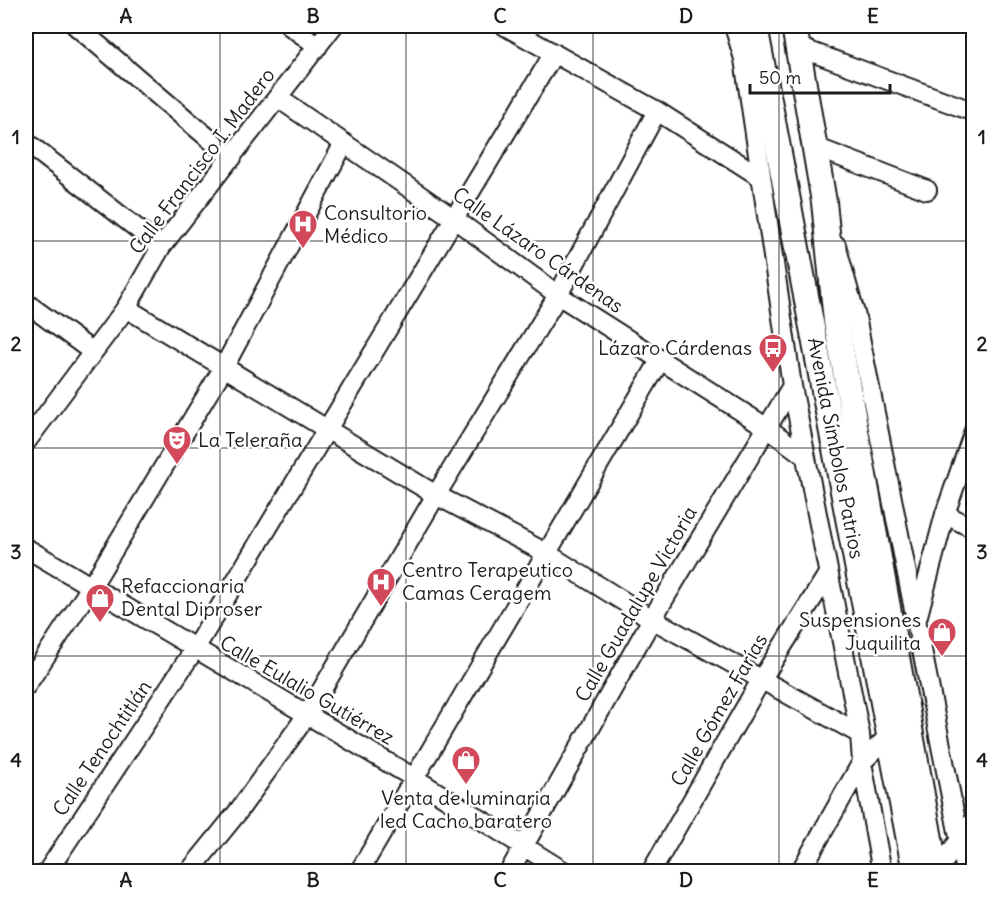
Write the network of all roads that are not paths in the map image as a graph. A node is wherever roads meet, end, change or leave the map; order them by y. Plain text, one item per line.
1 (76, 26) edge
2 (290, 26) edge
3 (333, 26) edge
4 (505, 26) edge
5 (734, 26) edge
6 (745, 26) edge
7 (755, 26) edge
8 (796, 36) edge
9 (318, 46) junction
10 (554, 53) junction
11 (744, 59) junction
12 (278, 98) junction
13 (966, 109) dead end
14 (657, 111) junction
15 (26, 142) edge
16 (344, 143) junction
17 (815, 147) junction
18 (232, 158) junction
19 (759, 176) junction
20 (927, 190) dead end
21 (824, 202) junction
22 (453, 218) junction
23 (161, 247) junction
24 (558, 296) junction
25 (26, 303) edge
26 (126, 308) junction
27 (93, 352) junction
28 (661, 359) junction
29 (224, 368) junction
30 (792, 386) junction
31 (327, 427) junction
32 (766, 427) junction
33 (974, 431) edge
34 (26, 442) edge
35 (805, 456) junction
36 (436, 495) junction
37 (945, 514) junction
38 (974, 529) edge
39 (26, 548) edge
40 (546, 553) junction
41 (828, 574) junction
42 (91, 586) junction
43 (652, 619) junction
44 (916, 624) junction
45 (194, 650) junction
46 (761, 680) junction
47 (900, 682) junction
48 (26, 686) edge
49 (307, 715) junction
50 (860, 734) junction
51 (891, 735) junction
52 (862, 762) junction
53 (414, 778) junction
54 (974, 821) edge
55 (960, 839) junction
56 (524, 847) junction
57 (931, 871) edge
58 (46, 872) edge
59 (189, 872) edge
60 (359, 872) edge
61 (509, 872) edge
62 (565, 872) edge
63 (651, 872) edge
64 (800, 872) edge
65 (882, 872) edge
66 (966, 872) edge

1 - 18 street
2 - 9 street
3 - 9 street, Calle Francisco I. Madero
4 - 10 street
5 - 11 street, Avenida Símbolos Patrios
6 - 11 main road
7 - 51 main road, Avenida Símbolos Patrios
8 - 13 street
8 - 17 main road, Avenida Símbolos Patrios
9 - 12 street, Calle Francisco I. Madero
10 - 14 street
10 - 22 street, Calle Tenochtitlán
11 - 19 street, Avenida Símbolos Patrios
12 - 16 street, Calle Lázaro Cárdenas
12 - 18 street, Calle Francisco I. Madero
14 - 19 street
14 - 24 street
15 - 23 street
16 - 22 street, Calle Lázaro Cárdenas
16 - 29 street
17 - 20 street
17 - 21 main road, Avenida Símbolos Patrios
18 - 23 street, Calle Francisco I. Madero
19 - 30 street, Avenida Símbolos Patrios
21 - 44 street, Avenida Símbolos Patrios
21 - 47 main road, Avenida Símbolos Patrios
22 - 24 street, Calle Lázaro Cárdenas
22 - 31 street, Calle Tenochtitlán
23 - 26 street, Calle Francisco I. Madero
24 - 28 street, Calle Lázaro Cárdenas
24 - 36 street
25 - 27 street
26 - 27 street, Calle Francisco I. Madero
26 - 29 street
27 - 34 street, Calle Francisco I. Madero
28 - 32 street, Calle Lázaro Cárdenas
28 - 40 street
29 - 31 street
29 - 42 street
30 - 32 street, Calle Guadalupe Victoria
30 - 35 street, Avenida Símbolos Patrios
31 - 36 street
31 - 45 street, Calle Tenochtitlán
32 - 35 street, Calle Lázaro Cárdenas
32 - 43 street, Calle Guadalupe Victoria
33 - 37 street
35 - 41 street, Avenida Símbolos Patrios
36 - 40 street
36 - 49 street
37 - 38 street
37 - 44 street
39 - 42 street, Calle Eulalio Gutiérrez
40 - 43 street
40 - 53 street
41 - 46 street, Calle Gómez Farías
41 - 50 street, Avenida Símbolos Patrios
42 - 45 street, Calle Eulalio Gutiérrez
42 - 48 street
43 - 46 street
43 - 56 street, Calle Guadalupe Victoria
44 - 47 street
44 - 55 street, Avenida Símbolos Patrios
45 - 49 street, Calle Eulalio Gutiérrez
45 - 58 street, Calle Tenochtitlán
46 - 50 street
46 - 63 street, Calle Gómez Farías
47 - 57 main road, Avenida Símbolos Patrios
49 - 53 street, Calle Eulalio Gutiérrez
49 - 59 street
50 - 52 street, Avenida Símbolos Patrios
51 - 52 street
51 - 57 main road, Avenida Símbolos Patrios
52 - 64 street
52 - 65 street, Avenida Símbolos Patrios
53 - 56 street, Calle Eulalio Gutiérrez
53 - 60 street
54 - 55 street
55 - 57 street
55 - 66 street, Avenida Símbolos Patrios
56 - 61 street, Calle Guadalupe Victoria
56 - 62 street, Calle Eulalio Gutiérrez

